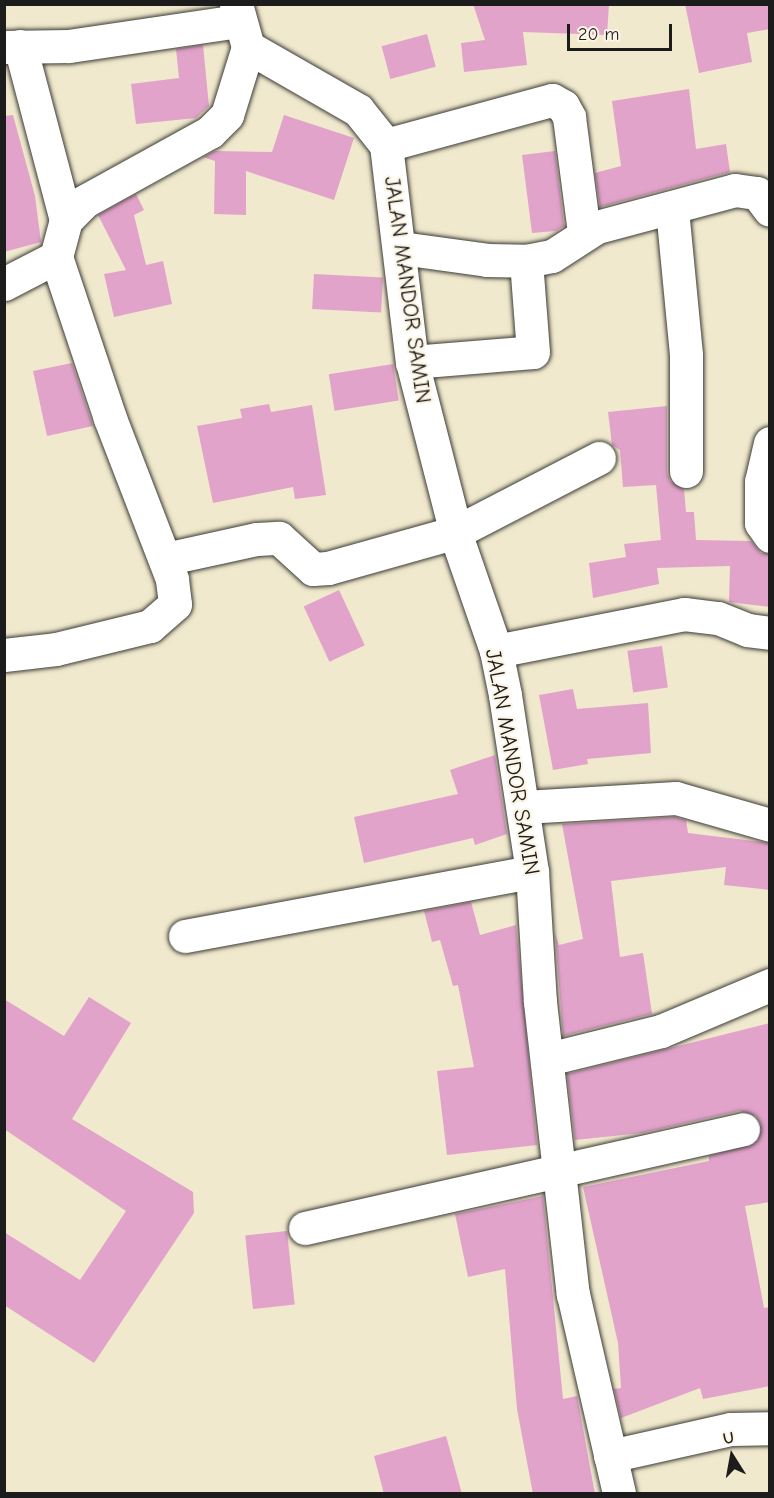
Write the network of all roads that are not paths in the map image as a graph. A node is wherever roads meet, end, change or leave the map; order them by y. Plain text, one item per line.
1 (241, 24) edge
2 (12, 46) edge
3 (386, 145) junction
4 (672, 209) junction
5 (770, 210) edge
6 (66, 220) junction
7 (584, 233) junction
8 (401, 248) junction
9 (56, 257) junction
10 (526, 261) junction
11 (4, 284) edge
12 (412, 362) junction
13 (770, 443) edge
14 (599, 458) dead end
15 (686, 471) dead end
16 (456, 532) junction
17 (770, 536) edge
18 (165, 559) junction
19 (770, 633) edge
20 (496, 651) junction
21 (4, 655) edge
22 (524, 807) junction
23 (770, 825) edge
24 (532, 872) junction
25 (185, 936) dead end
26 (770, 985) edge
27 (548, 1059) junction
28 (743, 1129) dead end
29 (560, 1172) junction
30 (304, 1228) dead end
31 (770, 1428) edge
32 (610, 1456) junction
33 (619, 1494) edge

1 - 2 street
1 - 3 street, JALAN MANDOR SAMIN
1 - 6 street
2 - 6 street
3 - 7 street
3 - 8 street, JALAN MANDOR SAMIN
4 - 5 street
4 - 7 street
4 - 15 street
6 - 9 street
7 - 10 street
8 - 10 street
8 - 12 street, JALAN MANDOR SAMIN
9 - 11 street
9 - 18 street
10 - 12 street
12 - 16 street, JALAN MANDOR SAMIN
13 - 17 street
14 - 16 street
16 - 18 street
16 - 20 street, JALAN MANDOR SAMIN
18 - 21 street
19 - 20 street
20 - 22 street, JALAN MANDOR SAMIN
22 - 23 street
22 - 24 street, JALAN MANDOR SAMIN
24 - 25 street
24 - 27 street, JALAN MANDOR SAMIN
26 - 27 street
27 - 29 street, JALAN MANDOR SAMIN
28 - 29 street
29 - 30 street
29 - 32 street, JALAN MANDOR SAMIN
31 - 32 street
32 - 33 street, JALAN MANDOR SAMIN

